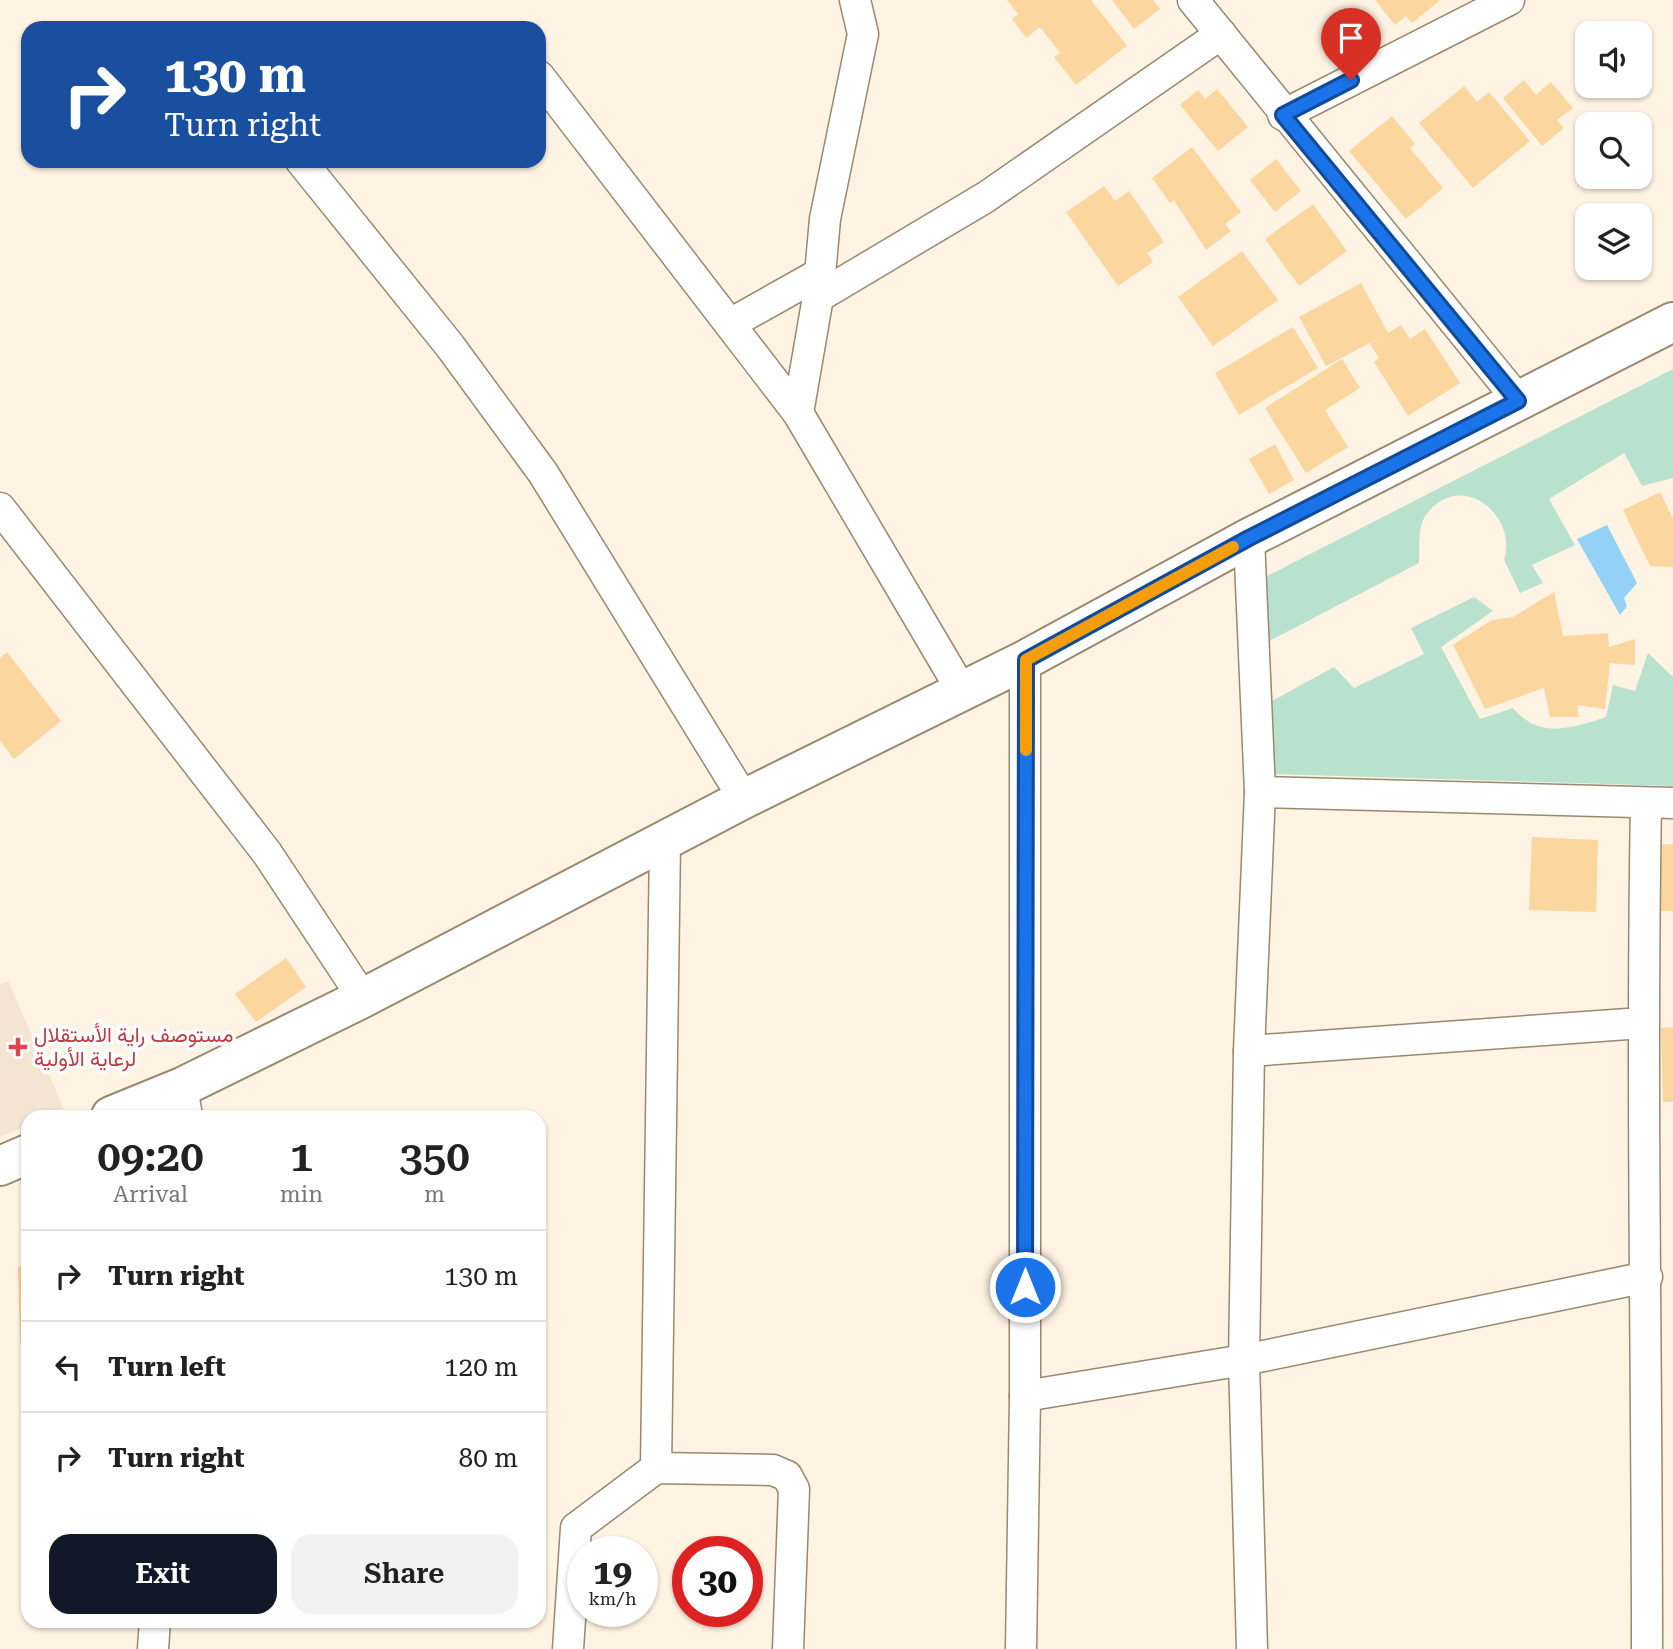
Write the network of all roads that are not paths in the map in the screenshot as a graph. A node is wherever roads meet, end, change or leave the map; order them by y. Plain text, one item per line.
1 (855, 0) edge
2 (1193, 0) edge
3 (1510, 0) edge
4 (1221, 34) junction
5 (546, 85) edge
6 (1283, 115) junction
7 (307, 168) edge
8 (819, 285) junction
9 (1673, 322) edge
10 (730, 324) junction
11 (1518, 401) junction
12 (798, 413) junction
13 (0, 508) edge
14 (1249, 538) junction
15 (1026, 660) junction
16 (962, 691) junction
17 (1260, 792) junction
18 (744, 799) junction
19 (1660, 803) edge
20 (665, 843) junction
21 (363, 998) junction
22 (1642, 1023) junction
23 (1249, 1051) junction
24 (184, 1102) edge
25 (142, 1110) edge
26 (21, 1157) edge
27 (0, 1166) edge
28 (1647, 1277) junction
29 (1244, 1360) junction
30 (1025, 1395) junction
31 (656, 1468) junction
32 (154, 1628) edge
33 (153, 1649) edge
34 (568, 1649) edge
35 (788, 1649) edge
36 (1021, 1649) edge
37 (1252, 1649) edge
38 (1647, 1649) edge

1 - 8 street
2 - 4 street
3 - 6 street
4 - 6 street
4 - 8 street
5 - 10 street
6 - 11 street
7 - 18 street
8 - 10 street
8 - 12 street
9 - 11 main road
10 - 12 street
11 - 14 main road
12 - 16 street
13 - 21 street
14 - 15 main road
14 - 17 street
15 - 16 main road
15 - 30 street
16 - 18 main road
17 - 19 street
17 - 23 street
18 - 20 main road
19 - 22 street
20 - 21 main road
20 - 31 street
21 - 24 main road
22 - 23 street
22 - 28 street
23 - 29 street
24 - 25 main road
26 - 27 main road
28 - 29 street
28 - 38 street
29 - 30 street
29 - 37 street
30 - 36 street
31 - 34 street
31 - 35 street
32 - 33 street

